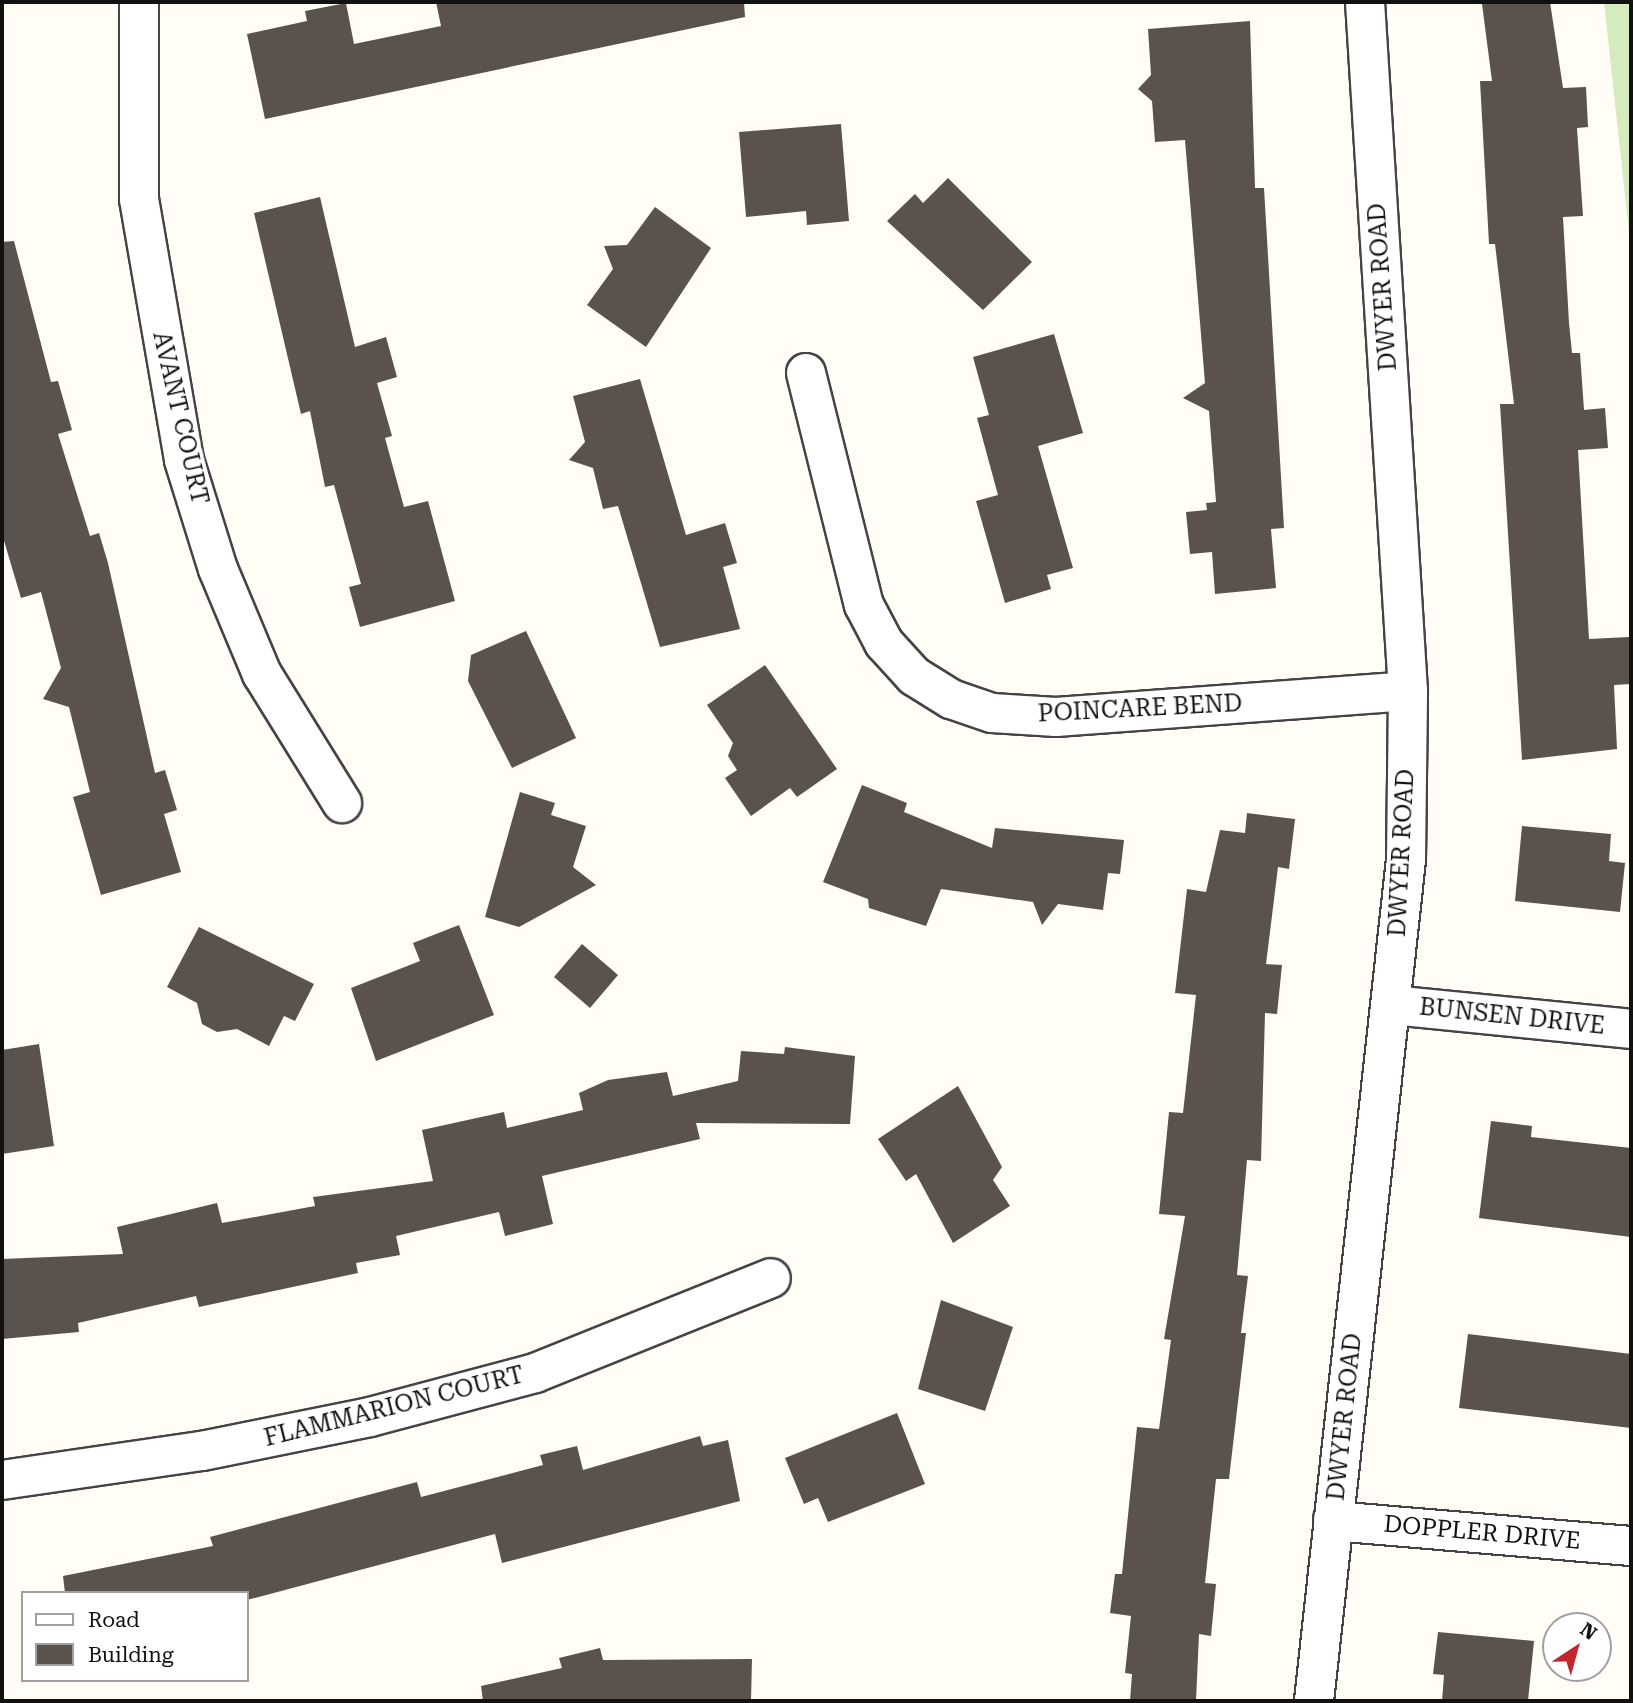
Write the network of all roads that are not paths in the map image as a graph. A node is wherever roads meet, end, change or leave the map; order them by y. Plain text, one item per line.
1 (139, 2) edge
2 (1365, 2) edge
3 (806, 373) dead end
4 (1408, 691) junction
5 (342, 803) dead end
6 (1392, 1005) junction
7 (1631, 1029) edge
8 (771, 1278) dead end
9 (2, 1480) edge
10 (1333, 1521) junction
11 (1631, 1546) edge
12 (1314, 1701) edge

1 - 5 street, AVANT COURT
2 - 4 street, DWYER ROAD
3 - 4 street, POINCARE BEND
4 - 6 street, DWYER ROAD
6 - 7 street, BUNSEN DRIVE
6 - 10 street, DWYER ROAD
8 - 9 street, FLAMMARION COURT
10 - 11 street, DOPPLER DRIVE
10 - 12 street, DWYER ROAD

